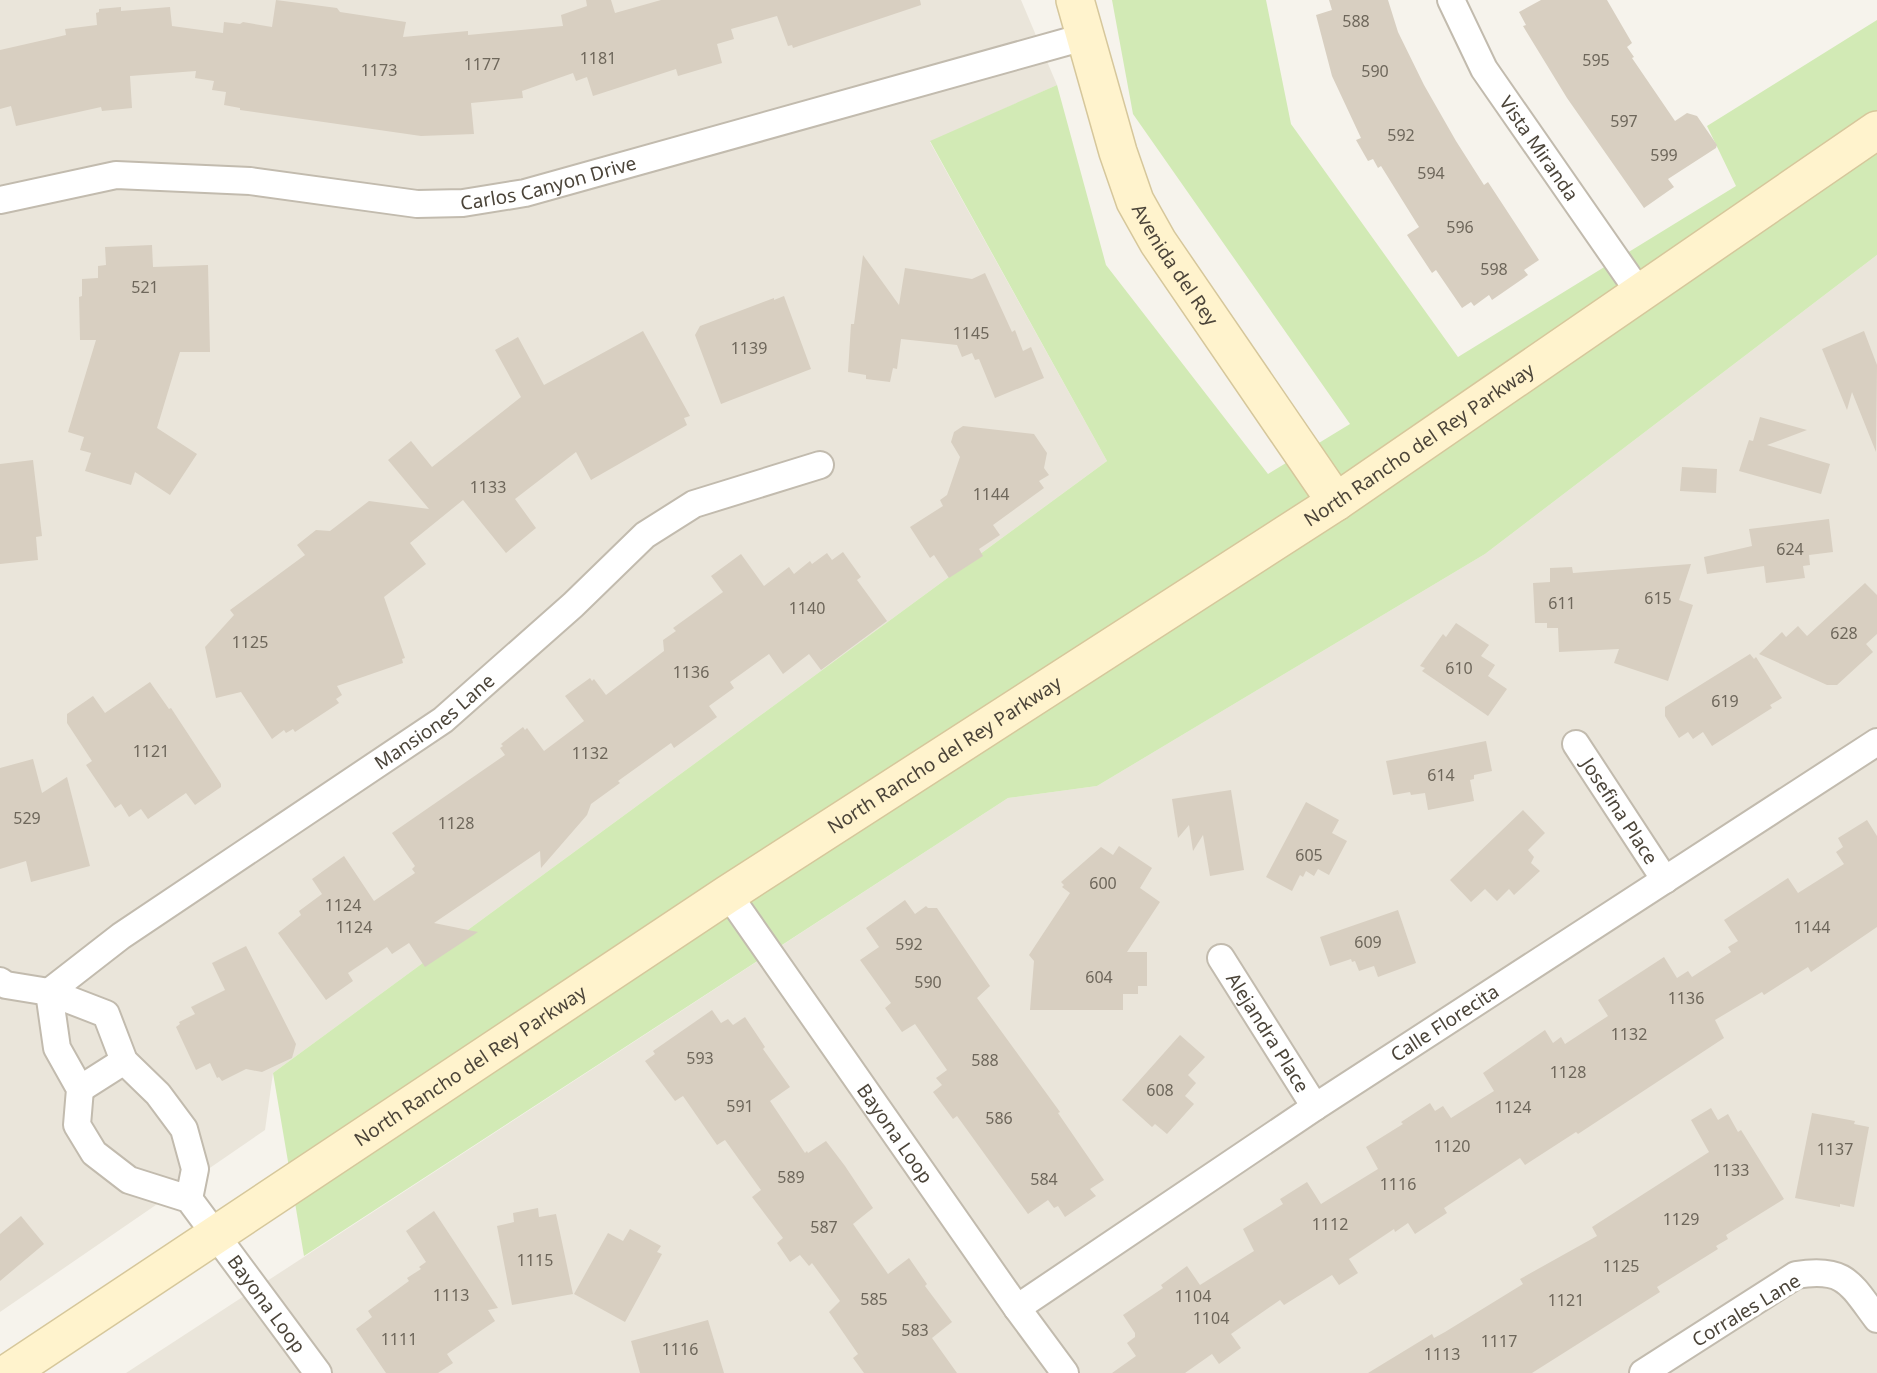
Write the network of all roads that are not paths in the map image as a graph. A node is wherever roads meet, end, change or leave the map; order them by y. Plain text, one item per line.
1 (1075, 0) edge
2 (1451, 0) edge
3 (1084, 37) junction
4 (1877, 130) edge
5 (0, 200) edge
6 (1639, 292) junction
7 (820, 465) dead end
8 (1336, 502) junction
9 (1877, 742) edge
10 (1576, 744) dead end
11 (1665, 880) junction
12 (728, 894) junction
13 (1221, 958) dead end
14 (0, 981) edge
15 (49, 992) junction
16 (124, 1061) junction
17 (80, 1090) junction
18 (1315, 1107) junction
19 (190, 1199) junction
20 (215, 1234) junction
21 (1017, 1308) junction
22 (1877, 1319) edge
23 (8, 1373) edge
24 (318, 1373) edge
25 (1065, 1373) edge
26 (1643, 1373) edge

1 - 3 street, Avenida del Rey
2 - 6 street, Vista Miranda
3 - 5 street, Carlos Canyon Drive
3 - 8 street, Avenida del Rey
4 - 6 street, North Rancho del Rey Parkway
6 - 8 street, North Rancho del Rey Parkway
7 - 15 street, Mansiones Lane
8 - 12 street, North Rancho del Rey Parkway
9 - 11 street, Calle Florecita
10 - 11 street, Josefina Place
11 - 18 street, Calle Florecita
12 - 20 street, North Rancho del Rey Parkway
12 - 21 street, Bayona Loop
13 - 18 street, Alejandra Place
14 - 15 street
15 - 16 street
15 - 17 street
16 - 17 street
16 - 19 street
17 - 19 street
18 - 21 street, Calle Florecita
19 - 20 street, Bayona Loop
20 - 23 street, North Rancho del Rey Parkway
20 - 24 street, Bayona Loop
21 - 25 street, Bayona Loop
22 - 26 street, Corrales Lane

